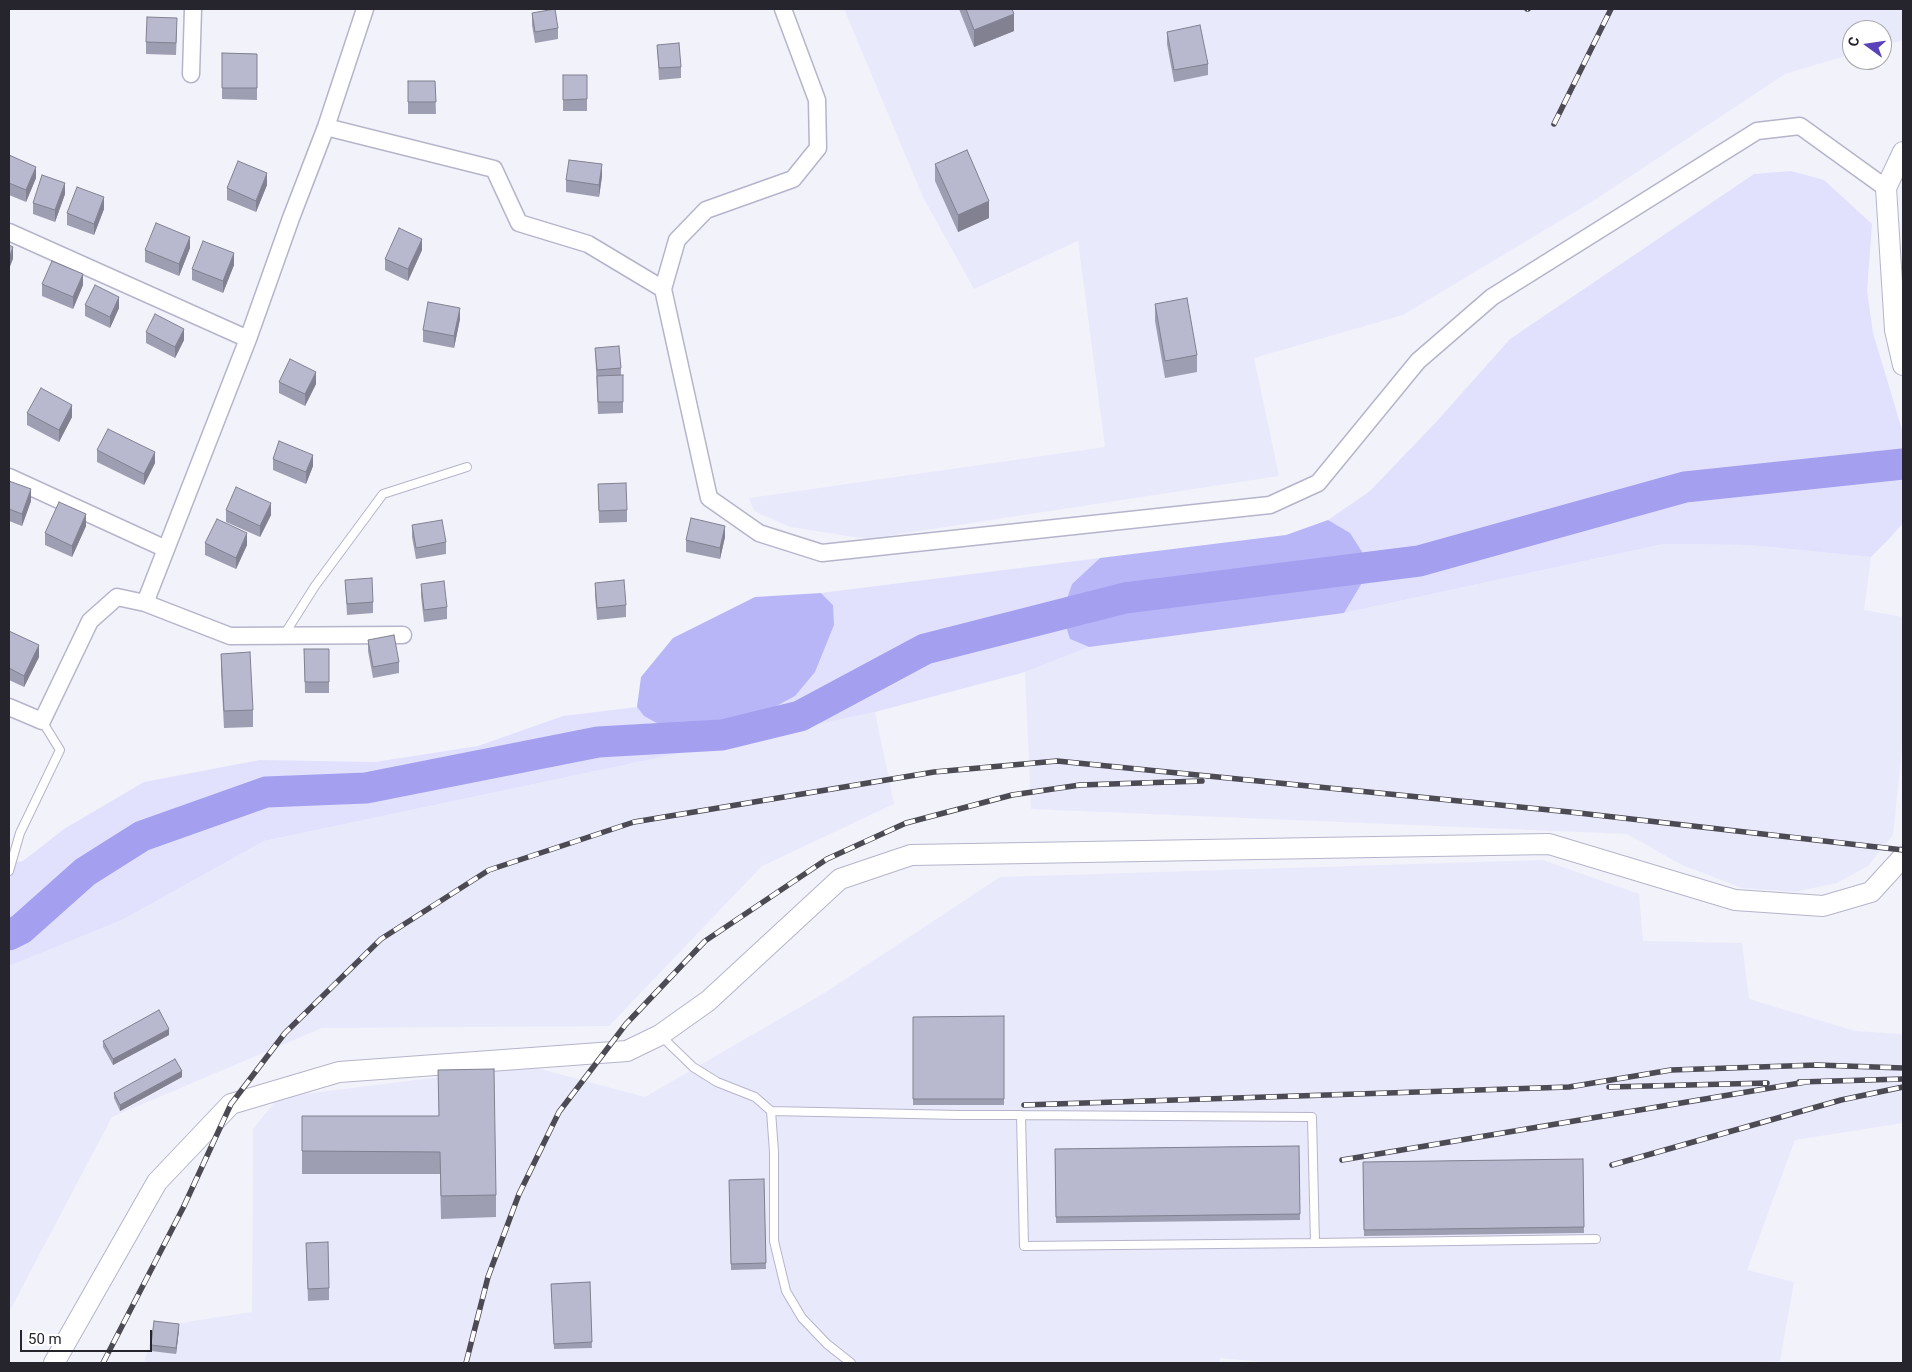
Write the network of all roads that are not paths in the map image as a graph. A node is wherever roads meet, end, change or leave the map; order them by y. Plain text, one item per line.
1 (193, 9) edge
2 (365, 9) edge
3 (783, 9) edge
4 (191, 74) dead end
5 (326, 127) junction
6 (1903, 152) edge
7 (1886, 188) junction
8 (9, 232) edge
9 (664, 289) junction
10 (248, 339) junction
11 (1903, 365) edge
12 (467, 467) dead end
13 (9, 477) edge
14 (166, 549) junction
15 (145, 603) junction
16 (403, 635) dead end
17 (283, 637) junction
18 (9, 707) edge
19 (42, 720) junction
20 (1903, 857) edge
21 (9, 871) edge
22 (660, 1035) junction
23 (771, 1112) junction
24 (1021, 1116) junction
25 (1596, 1239) dead end
26 (1316, 1243) junction
27 (54, 1363) edge
28 (851, 1363) edge

1 - 4 street
2 - 5 street
3 - 9 street
5 - 9 street
5 - 10 street
6 - 7 street
7 - 9 street
7 - 11 street
8 - 10 street
10 - 14 street
12 - 17 lane
13 - 14 street
14 - 15 street
15 - 17 street
15 - 19 street
16 - 17 street
18 - 19 street
19 - 21 lane
20 - 22 street
22 - 23 lane
22 - 27 street
23 - 24 lane
23 - 28 lane
24 - 26 lane
24 - 26 lane
25 - 26 lane

